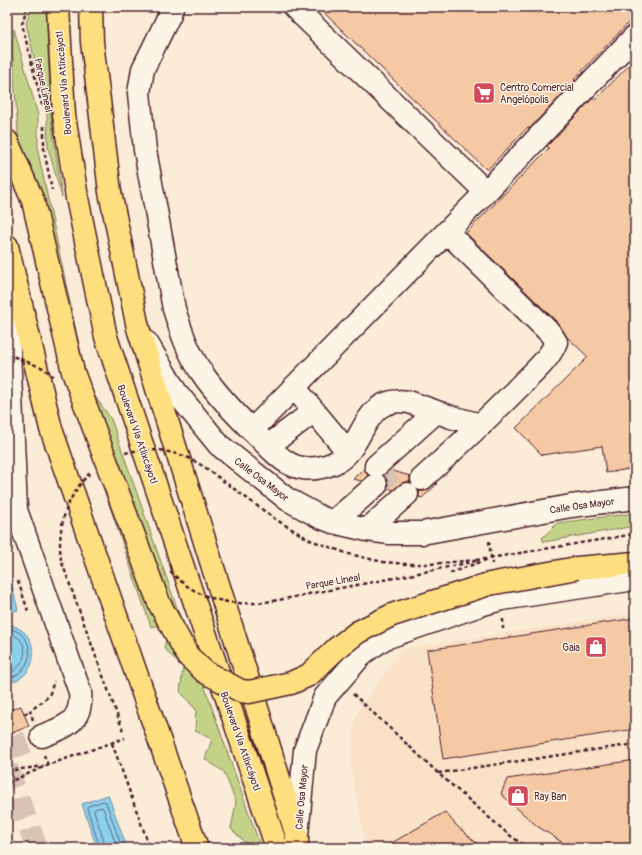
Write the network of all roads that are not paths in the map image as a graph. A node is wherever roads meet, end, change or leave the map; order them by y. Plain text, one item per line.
1 (58, 7) edge
2 (91, 7) edge
3 (172, 7) edge
4 (294, 7) edge
5 (635, 36) edge
6 (7, 141) edge
7 (486, 192) junction
8 (447, 232) junction
9 (7, 246) edge
10 (7, 305) edge
11 (138, 328) junction
12 (294, 387) junction
13 (314, 411) junction
14 (458, 419) junction
15 (252, 430) junction
16 (268, 446) junction
17 (348, 452) junction
18 (392, 480) junction
19 (635, 498) edge
20 (343, 524) junction
21 (635, 563) edge
22 (635, 579) edge
23 (40, 737) tunnel mouth
24 (297, 842) edge
25 (197, 848) edge
26 (277, 848) edge

1 - 26 main road, Boulevard Vía Atlixcáyotl
2 - 11 main road
3 - 15 street
4 - 7 street
5 - 7 street
6 - 21 main road, bridge
7 - 8 street
8 - 12 street
8 - 14 street
9 - 25 main road
10 - 23 street
11 - 20 street, Calle Osa Mayor
11 - 24 main road
12 - 13 street
12 - 15 street
13 - 16 street
13 - 17 street
14 - 17 street
14 - 18 street
14 - 18 street
15 - 16 street
16 - 17 street
18 - 20 street
18 - 20 street
19 - 20 street, Calle Osa Mayor
22 - 24 street, Calle Osa Mayor

